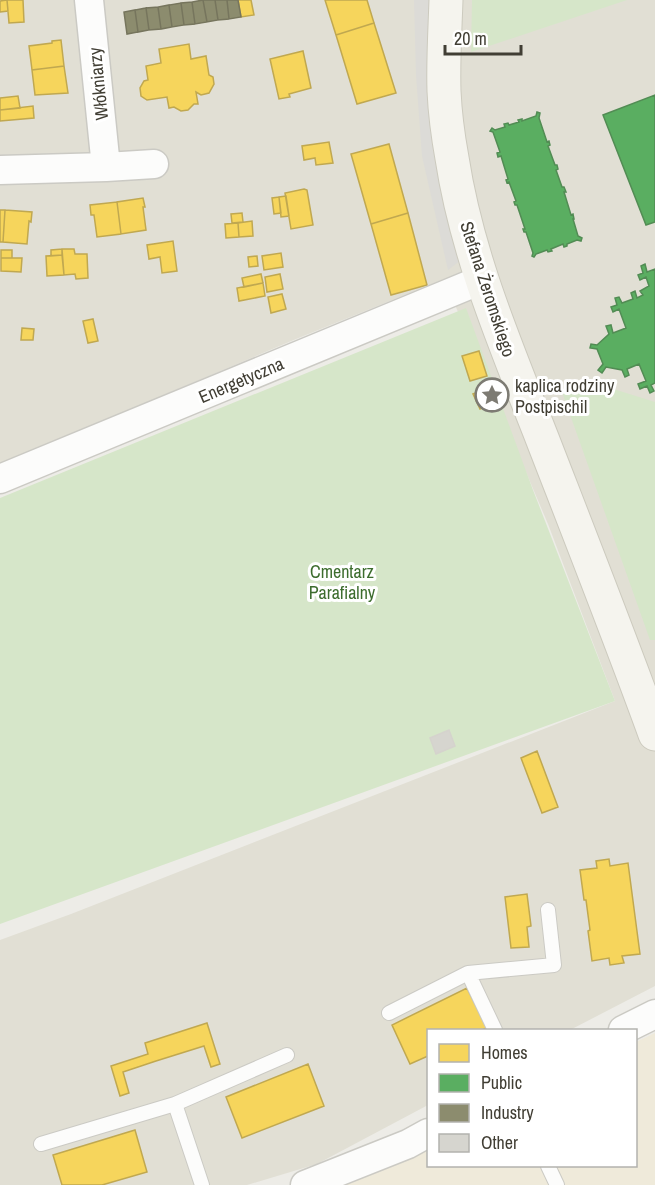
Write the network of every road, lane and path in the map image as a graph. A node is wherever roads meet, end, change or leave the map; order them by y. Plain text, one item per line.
1 (89, 0) edge
2 (446, 0) edge
3 (154, 164) dead end
4 (106, 167) junction
5 (0, 170) edge
6 (481, 280) junction
7 (0, 479) edge
8 (648, 695) edge
9 (655, 734) edge
10 (548, 910) dead end
11 (468, 973) junction
12 (389, 1013) dead end
13 (655, 1014) edge
14 (495, 1029) edge
15 (625, 1029) edge
16 (286, 1055) dead end
17 (175, 1104) junction
18 (427, 1134) edge
19 (41, 1144) dead end
20 (548, 1167) edge
21 (310, 1184) edge
22 (202, 1185) edge
23 (557, 1185) edge

1 - 4 street, Włókniarzy
2 - 6 street, Stefana Żeromskiego
3 - 4 street
4 - 5 street
6 - 7 street, Energetyczna
6 - 8 street, Stefana Żeromskiego
8 - 9 street, Stefana Żeromskiego
10 - 11 lane
11 - 12 lane
11 - 14 lane
13 - 15 street
16 - 17 lane
17 - 19 lane
17 - 22 lane
18 - 21 street
20 - 23 lane

